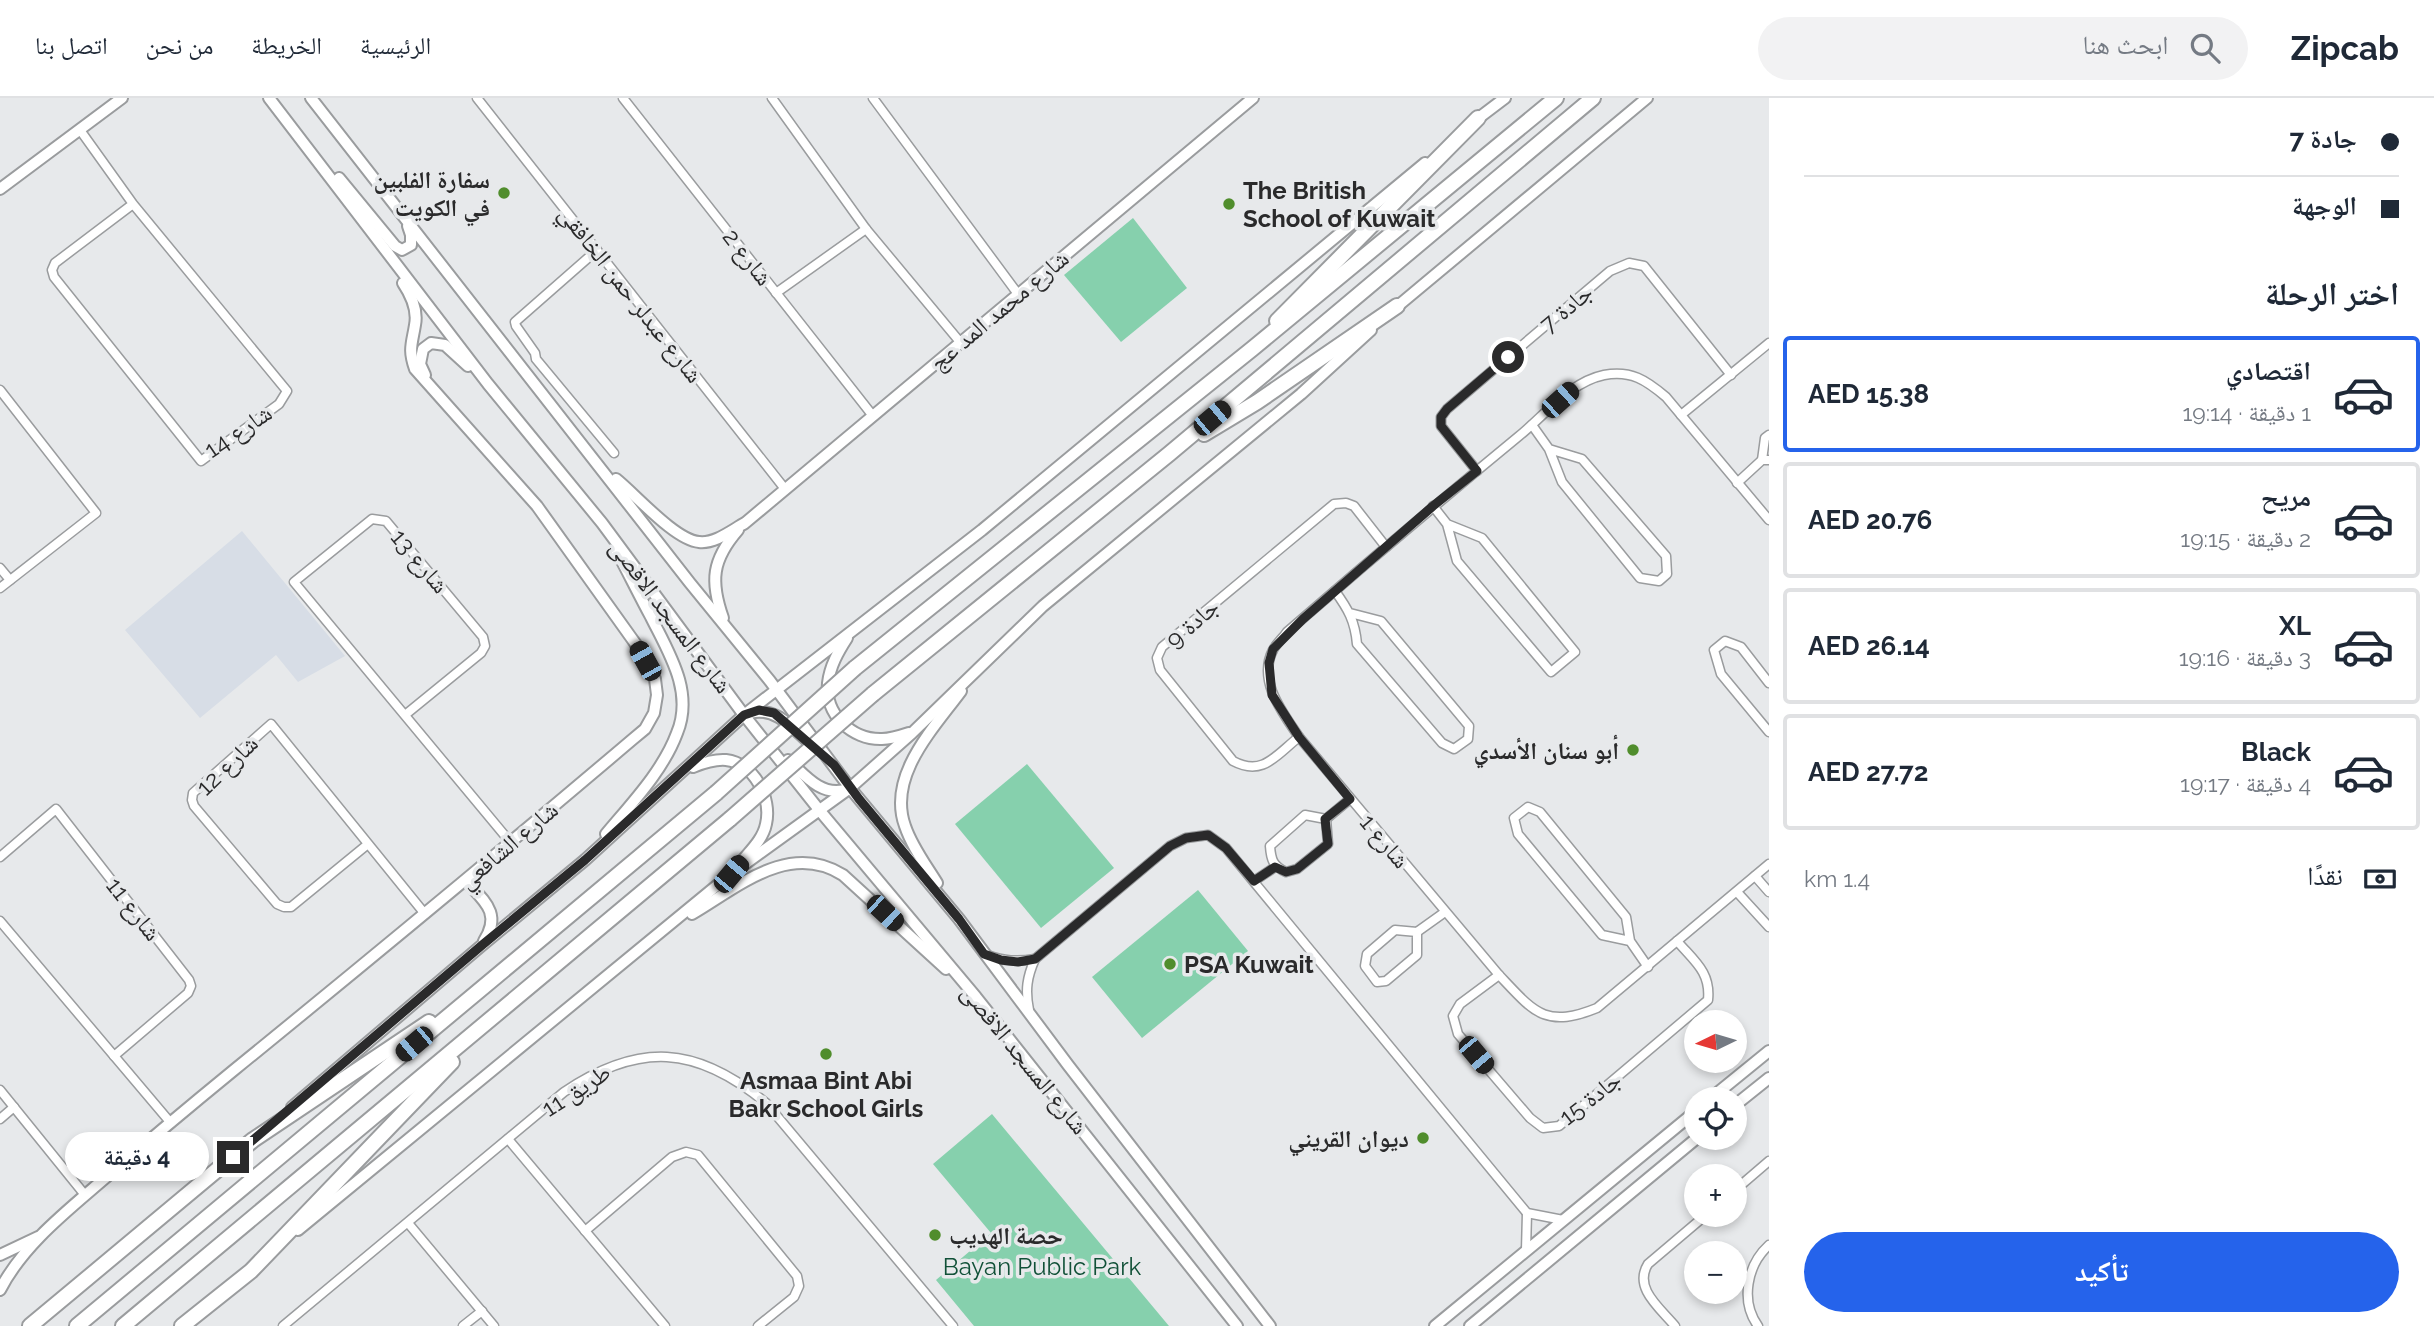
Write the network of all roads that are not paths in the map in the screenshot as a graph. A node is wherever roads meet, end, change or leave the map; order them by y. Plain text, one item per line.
1 (122, 98) edge
2 (269, 98) edge
3 (311, 98) edge
4 (478, 98) edge
5 (623, 98) edge
6 (772, 98) edge
7 (873, 98) edge
8 (1254, 98) edge
9 (1504, 98) edge
10 (1556, 98) edge
11 (1593, 98) edge
12 (1647, 98) edge
13 (1478, 118) junction
14 (80, 130) junction
15 (317, 161) junction
16 (0, 189) edge
17 (133, 204) junction
18 (404, 218) junction
19 (369, 227) junction
20 (866, 229) junction
21 (597, 250) junction
22 (776, 292) junction
23 (1018, 294) junction
24 (1397, 306) junction
25 (960, 342) junction
26 (1769, 343) edge
27 (1252, 349) junction
28 (536, 359) junction
29 (526, 373) junction
30 (1731, 375) junction
31 (428, 380) junction
32 (488, 384) junction
33 (0, 390) edge
34 (1681, 415) junction
35 (873, 416) junction
36 (1532, 425) junction
37 (1769, 435) edge
38 (1549, 449) junction
39 (614, 453) dead end
40 (1169, 454) junction
41 (1765, 460) edge
42 (599, 465) junction
43 (1477, 471) junction
44 (1737, 483) junction
45 (785, 489) junction
46 (1433, 506) junction
47 (1769, 520) edge
48 (602, 523) junction
49 (745, 523) junction
50 (1447, 524) junction
51 (1387, 547) junction
52 (0, 568) edge
53 (10, 580) junction
54 (0, 588) edge
55 (1335, 591) junction
56 (1350, 612) junction
57 (726, 625) junction
58 (850, 632) junction
59 (978, 666) junction
60 (1769, 683) edge
61 (776, 690) junction
62 (405, 715) junction
63 (744, 715) junction
64 (1769, 732) edge
65 (912, 733) junction
66 (762, 737) junction
67 (1299, 737) junction
68 (834, 765) junction
69 (684, 772) junction
70 (850, 788) junction
71 (1350, 799) junction
72 (820, 811) junction
73 (1325, 819) junction
74 (510, 843) junction
75 (368, 844) junction
76 (0, 857) edge
77 (585, 860) junction
78 (1769, 864) edge
79 (1275, 867) junction
80 (731, 874) junction
81 (1755, 876) junction
82 (466, 881) junction
83 (1254, 881) junction
84 (1737, 892) junction
85 (1769, 892) edge
86 (1445, 912) junction
87 (425, 914) junction
88 (959, 919) junction
89 (0, 921) edge
90 (1769, 928) edge
91 (662, 931) junction
92 (1417, 932) junction
93 (1630, 941) junction
94 (1677, 941) junction
95 (481, 946) junction
96 (984, 954) junction
97 (1035, 959) junction
98 (1648, 967) junction
99 (1499, 975) junction
100 (478, 991) junction
101 (976, 997) junction
102 (1029, 1013) junction
103 (496, 1015) junction
104 (1769, 1051) edge
105 (114, 1056) junction
106 (1769, 1078) edge
107 (1725, 1087) edge
108 (0, 1090) edge
109 (1747, 1096) edge
110 (14, 1107) junction
111 (0, 1119) edge
112 (170, 1122) junction
113 (1684, 1122) edge
114 (1670, 1132) junction
115 (508, 1139) junction
116 (253, 1140) junction
117 (1683, 1149) joint
118 (1769, 1161) edge
119 (1747, 1180) edge
120 (85, 1195) junction
121 (1527, 1213) junction
122 (1563, 1220) junction
123 (408, 1223) junction
124 (1692, 1227) edge
125 (585, 1231) junction
126 (41, 1236) junction
127 (1769, 1245) edge
128 (1526, 1250) junction
129 (0, 1255) edge
130 (251, 1271) junction
131 (0, 1290) edge
132 (482, 1311) junction
133 (30, 1326) edge
134 (77, 1326) edge
135 (123, 1326) edge
136 (182, 1326) edge
137 (283, 1326) edge
138 (463, 1326) edge
139 (494, 1326) edge
140 (665, 1326) edge
141 (758, 1326) edge
142 (953, 1326) edge
143 (1237, 1326) edge
144 (1270, 1326) edge
145 (1435, 1326) edge
146 (1470, 1326) edge
147 (1675, 1326) edge
148 (1758, 1326) edge

1 - 14 main road
2 - 15 main road, شارع المسجد الاقصى
3 - 18 main road, شارع المسجد الاقصى
4 - 21 street, شارع عبدلر حمن الخافقي
5 - 22 street, شارع 2
6 - 20 street
7 - 23 street
8 - 23 main road, شارع محمد المد عج
9 - 13 main road
10 - 27 highway
11 - 40 highway
12 - 24 main road
13 - 27 highway
13 - 58 main road
14 - 16 main road
14 - 17 street, شارع 14
15 - 18 main road
15 - 19 main road, شارع المسجد الاقصى
17 - 17 street, شارع 14
18 - 29 main road, شارع المسجد الاقصى
19 - 31 main road, شارع الشافعي
19 - 32 main road, شارع المسجد الاقصى
20 - 22 street
20 - 25 street
21 - 28 street
21 - 45 street, شارع عبدلر حمن الخافقي
22 - 35 street, شارع 2
23 - 25 main road, شارع محمد المد عج
24 - 40 highway
24 - 59 main road
25 - 35 main road, شارع محمد المد عج
26 - 30 street
27 - 100 highway, bridge
28 - 29 street
28 - 39 street
29 - 42 main road, شارع المسجد الاقصى
30 - 34 street
30 - 43 street, جادة 7
31 - 32 main road
31 - 74 main road, شارع الشافعي
32 - 48 main road, شارع المسجد الاقصى
33 - 53 street
34 - 36 street, شارع 1
34 - 44 street, شارع 1
35 - 45 main road, شارع محمد المد عج
36 - 38 street
36 - 43 street, شارع 1
37 - 41 street
38 - 38 street
40 - 103 highway, bridge
41 - 44 street
42 - 49 main road, شارع محمد المد عج
42 - 57 main road, شارع المسجد الاقصى
43 - 46 street, شارع 1
44 - 47 street, شارع 1
45 - 49 main road, شارع محمد المد عج
46 - 50 street
46 - 51 street, شارع 1
48 - 63 main road, شارع المسجد الاقصى
48 - 77 main road
49 - 57 main road, شارع محمد المد عج
50 - 50 street
51 - 55 street, شارع 1
51 - 67 street, جادة 9
52 - 53 street
53 - 54 street
55 - 56 street
55 - 67 street, شارع 1
56 - 56 street
57 - 61 main road, شارع المسجد الاقصى
58 - 61 main road
58 - 65 main road
59 - 65 main road
59 - 88 main road
60 - 64 street
61 - 63 main road
61 - 68 main road, شارع المسجد الاقصى
62 - 62 street, شارع 13
62 - 74 street, شارع 13
63 - 66 main road, شارع المسجد الاقصى
63 - 68 main road
63 - 69 main road
65 - 70 main road
66 - 70 main road
66 - 72 main road, شارع المسجد الاقصى
67 - 71 street, شارع 1
68 - 70 main road, شارع المسجد الاقصى
69 - 77 main road
69 - 80 main road
70 - 72 main road
70 - 88 main road, شارع المسجد الاقصى
71 - 73 street
71 - 86 street, شارع 1
72 - 80 main road
72 - 101 main road, شارع المسجد الاقصى
73 - 79 street
73 - 79 street
74 - 82 main road, شارع الشافعي
75 - 75 street, شارع 12
75 - 87 street, شارع 12
76 - 105 street, شارع 11
77 - 95 main road
78 - 81 street, شارع 1
79 - 83 street
80 - 91 main road
81 - 84 street, شارع 1
81 - 85 street
82 - 87 main road, شارع الشافعي
82 - 95 main road
83 - 97 street
83 - 121 street
84 - 90 street
84 - 94 street, شارع 1
86 - 92 street
86 - 99 street, شارع 1
87 - 112 main road, شارع الشافعي
88 - 96 main road, شارع المسجد الاقصى
89 - 105 street
91 - 101 main road
91 - 130 main road
92 - 92 street
93 - 93 street
93 - 98 street
94 - 98 street, شارع 1
94 - 99 street, جادة 15
95 - 116 main road
96 - 97 street
96 - 102 main road, شارع المسجد الاقصى
97 - 102 street
98 - 99 street, شارع 1
100 - 116 highway
100 - 134 highway
101 - 143 main road, شارع المسجد الاقصى
102 - 144 main road, شارع المسجد الاقصى
103 - 130 highway
103 - 135 highway
104 - 107 main road
105 - 112 street
106 - 109 main road
108 - 110 street
110 - 111 street
110 - 120 street
112 - 120 main road, شارع الشافعي
113 - 114 main road
114 - 117 main road
114 - 122 main road
115 - 123 street, طريق 11
115 - 125 street
115 - 142 street, طريق 11
116 - 133 highway
117 - 146 main road
118 - 119 street
120 - 126 main road, شارع الشافعي
121 - 122 street
121 - 128 street
122 - 128 main road
123 - 132 street
123 - 137 street, طريق 11
124 - 147 street
125 - 140 street
125 - 141 street
126 - 129 main road, شارع الشافعي
126 - 131 main road, شارع الشافعي
127 - 148 street
128 - 145 main road
130 - 136 highway
132 - 138 street
132 - 139 street

